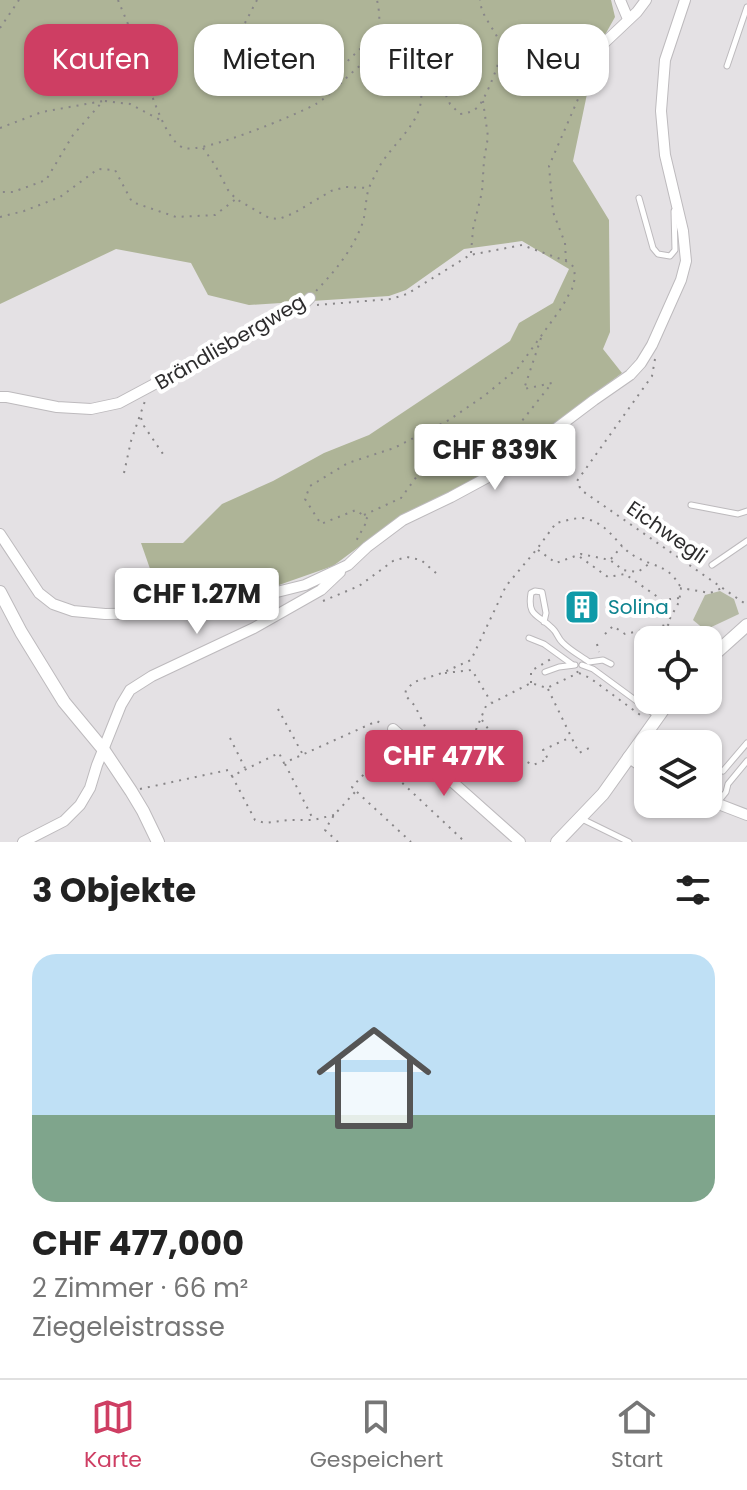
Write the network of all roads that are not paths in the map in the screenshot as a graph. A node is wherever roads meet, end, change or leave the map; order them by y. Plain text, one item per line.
1 (620, 0) edge
2 (646, 0) edge
3 (685, 0) edge
4 (747, 7) edge
5 (628, 19) junction
6 (609, 38) edge
7 (727, 66) dead end
8 (639, 198) dead end
9 (675, 202) junction
10 (307, 301) road end
11 (0, 397) edge
12 (691, 505) dead end
13 (747, 511) edge
14 (0, 534) edge
15 (747, 541) edge
16 (348, 565) junction
17 (712, 565) dead end
18 (0, 592) edge
19 (544, 622) junction
20 (747, 625) edge
21 (529, 638) dead end
22 (722, 647) edge
23 (589, 662) junction
24 (573, 665) junction
25 (582, 665) junction
26 (545, 672) dead end
27 (601, 675) junction
28 (659, 714) edge
29 (654, 721) junction
30 (396, 733) road end
31 (747, 743) edge
32 (103, 749) junction
33 (628, 757) junction
34 (634, 761) edge
35 (747, 761) edge
36 (723, 771) dead end
37 (722, 795) edge
38 (722, 806) edge
39 (747, 815) edge
40 (581, 819) junction
41 (23, 842) edge
42 (158, 842) edge
43 (520, 842) edge
44 (557, 842) edge
45 (629, 842) edge

1 - 5 street
2 - 5 street
3 - 9 street
4 - 7 lane
5 - 6 street
8 - 9 lane
9 - 16 street
10 - 11 street, Brändlisbergweg
12 - 13 lane
14 - 16 street
15 - 17 lane
16 - 32 street
18 - 32 street
19 - 19 lane
19 - 23 lane
20 - 22 street
21 - 24 lane
23 - 25 lane
23 - 27 lane
24 - 25 lane
24 - 26 lane
25 - 27 lane
27 - 29 lane
28 - 29 street
29 - 33 street
30 - 43 street
31 - 36 lane
32 - 41 street
32 - 42 street
33 - 34 street
33 - 40 street
35 - 37 lane
38 - 39 street
40 - 44 street
40 - 45 lane

